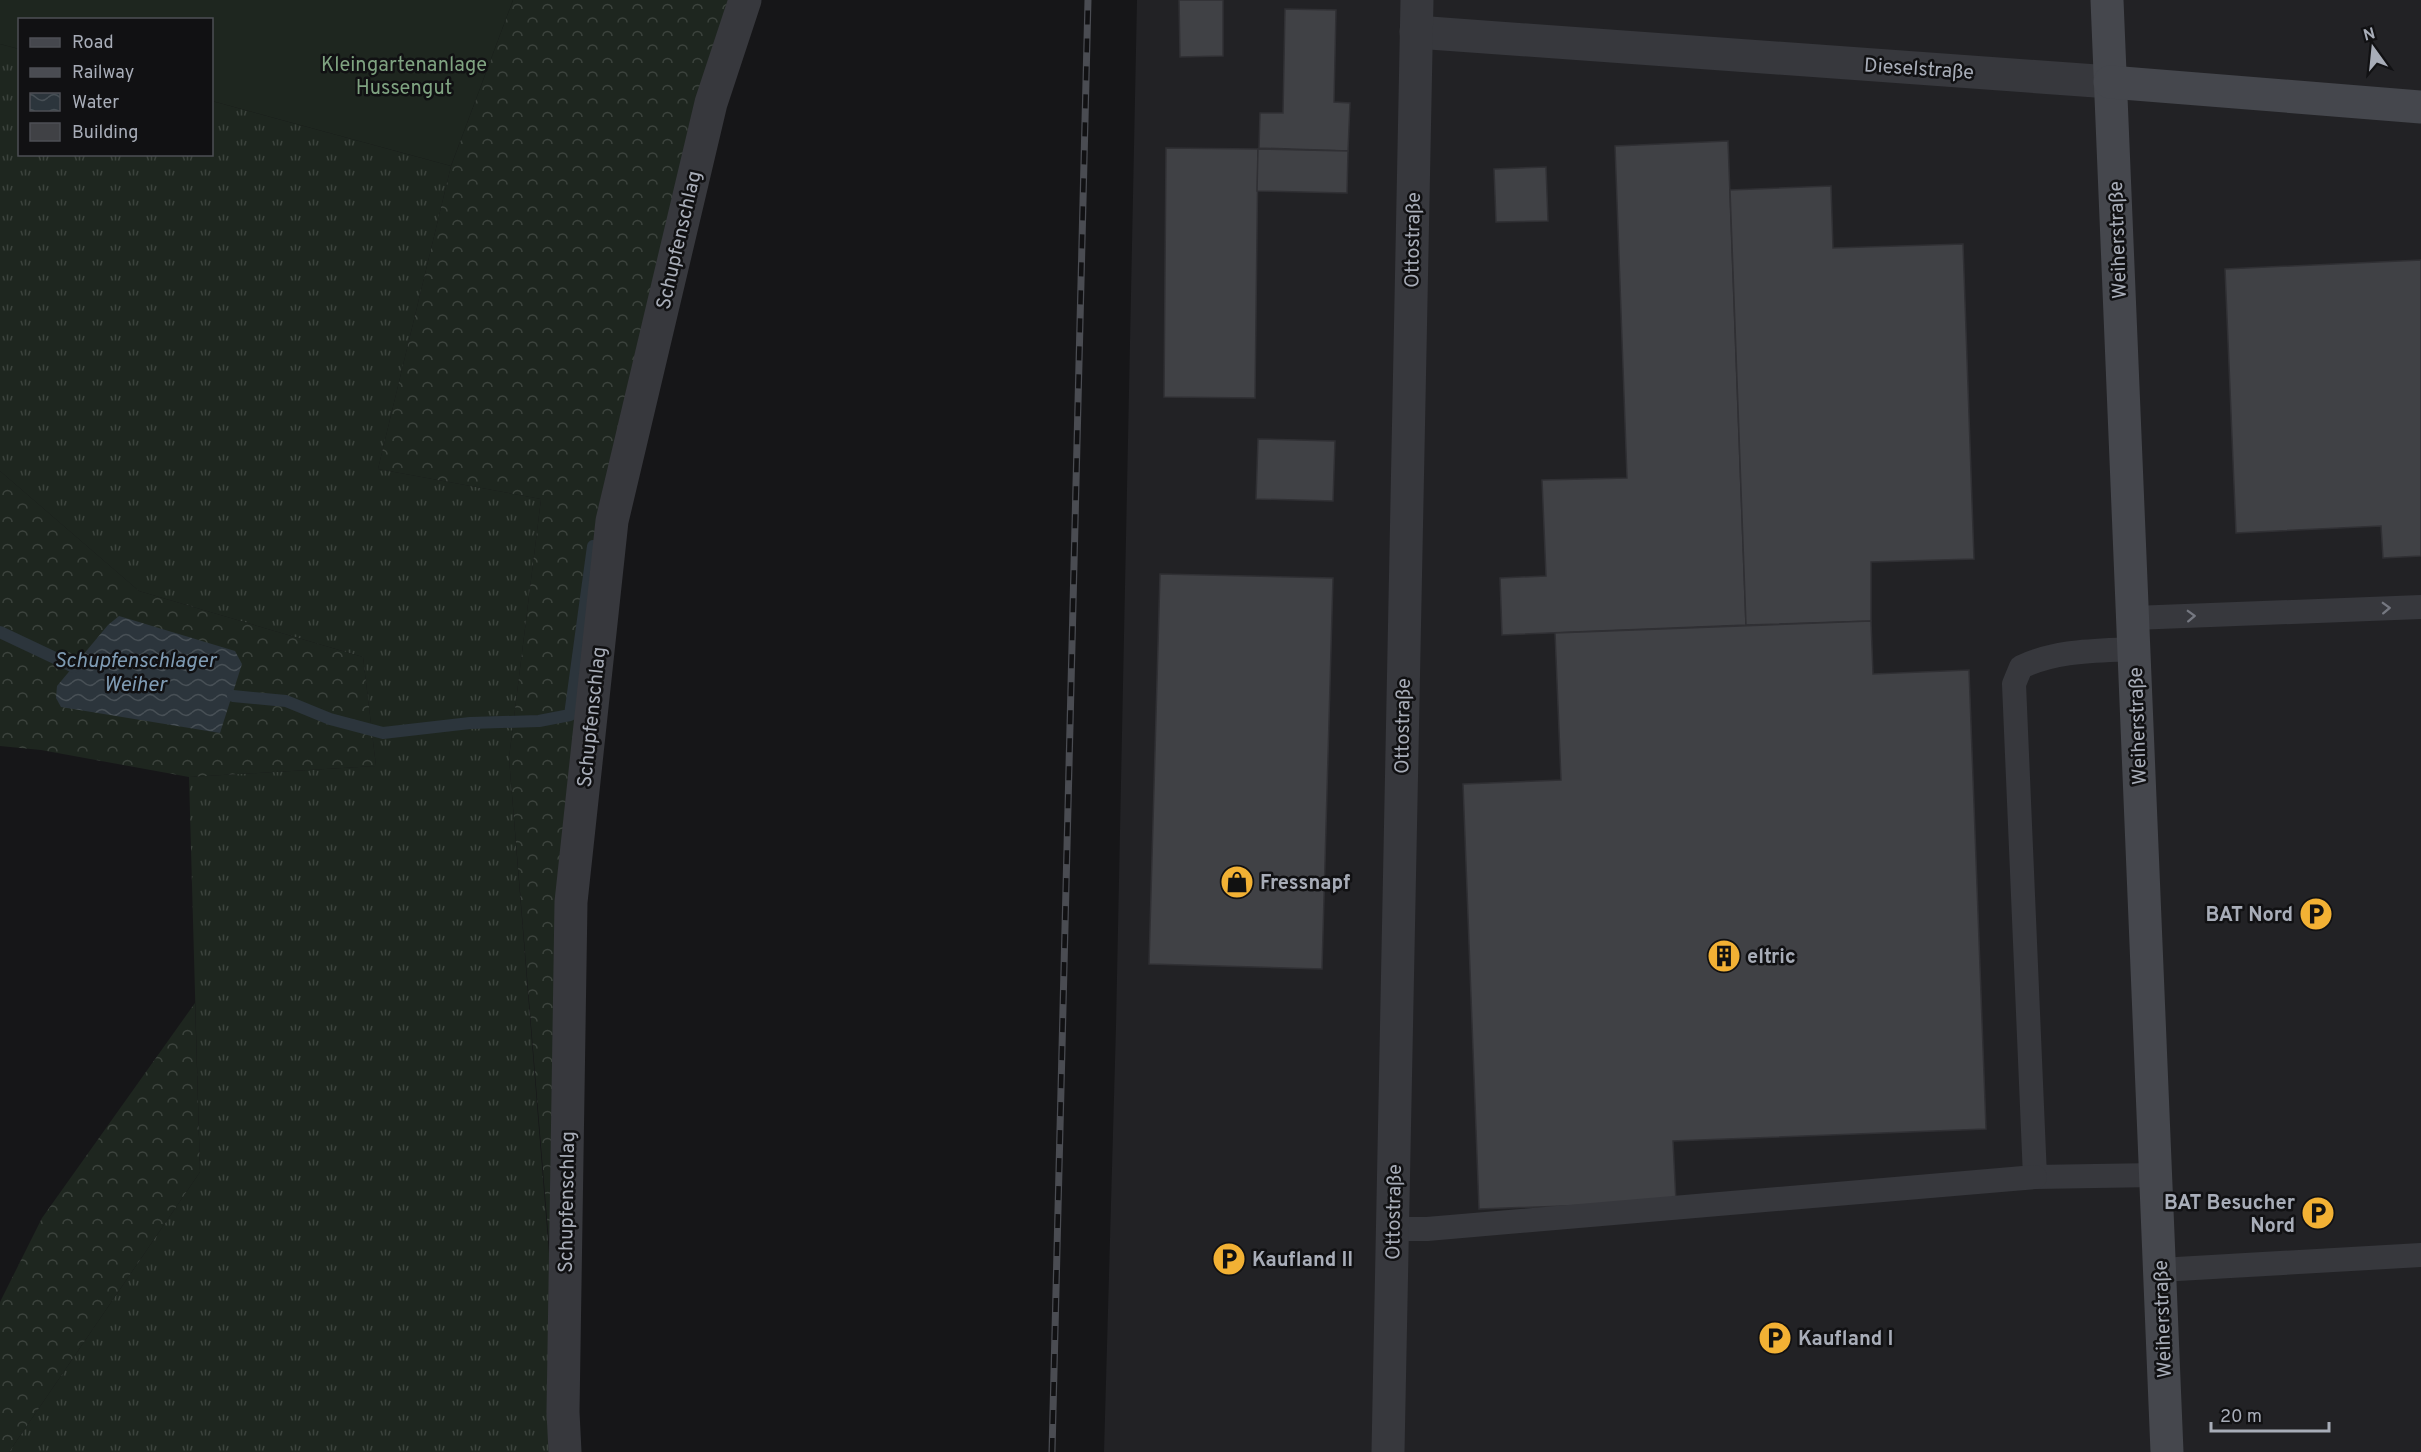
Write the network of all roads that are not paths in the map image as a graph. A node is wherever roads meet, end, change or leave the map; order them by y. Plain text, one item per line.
1 (745, 0) edge
2 (2107, 0) edge
3 (1416, 16) edge
4 (2110, 82) junction
5 (2421, 107) edge
6 (2421, 607) edge
7 (2133, 633) junction
8 (2156, 1174) junction
9 (2035, 1177) junction
10 (1392, 1229) junction
11 (2421, 1255) edge
12 (2160, 1270) junction
13 (565, 1452) edge
14 (1388, 1452) edge
15 (2168, 1452) edge

1 - 13 street, Schupfenschlag
2 - 4 street, Weiherstraße
3 - 4 street, Dieselstraße
3 - 10 street, Ottostraße
4 - 5 street, Dieselstraße
4 - 7 street, Weiherstraße
7 -> 6 lane
7 - 8 street, Weiherstraße
7 - 9 lane
8 - 9 lane
8 - 12 street, Weiherstraße
9 - 10 lane
10 - 14 street, Ottostraße
11 - 12 lane
12 - 15 street, Weiherstraße

